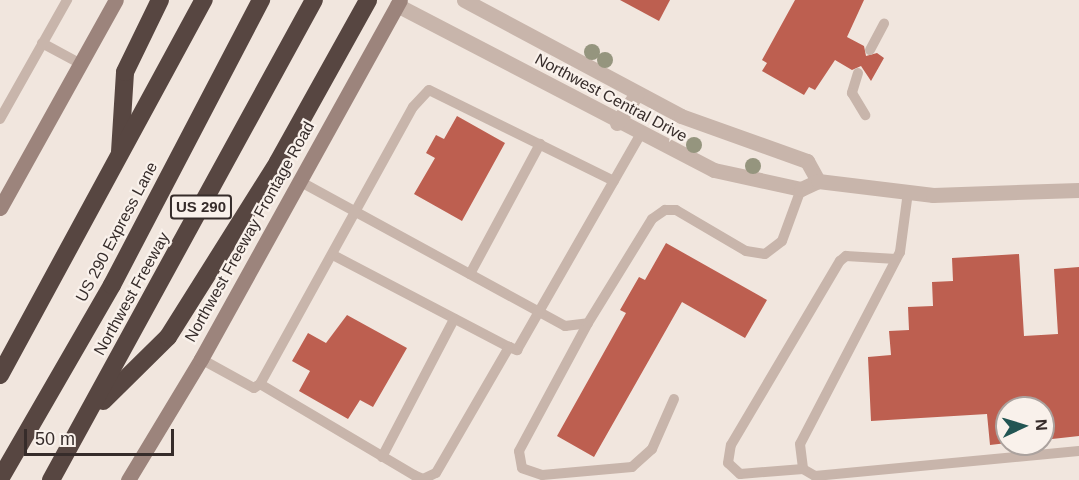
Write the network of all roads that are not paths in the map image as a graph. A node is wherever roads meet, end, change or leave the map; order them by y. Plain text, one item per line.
1 (67, 0) edge
2 (116, 0) edge
3 (160, 0) edge
4 (204, 0) edge
5 (261, 0) edge
6 (314, 0) edge
7 (369, 0) edge
8 (464, 0) edge
9 (398, 3) edge
10 (884, 24) dead end
11 (42, 43) junction
12 (870, 50) dead end
13 (81, 64) junction
14 (858, 73) dead end
15 (637, 93) junction
16 (866, 115) dead end
17 (0, 119) edge
18 (617, 123) junction
19 (640, 135) junction
20 (540, 144) junction
21 (120, 157) junction
22 (818, 181) junction
23 (301, 182) junction
24 (614, 182) junction
25 (801, 189) junction
26 (1079, 190) edge
27 (908, 192) junction
28 (0, 207) edge
29 (356, 212) junction
30 (333, 255) junction
31 (896, 259) junction
32 (470, 274) junction
33 (540, 312) junction
34 (454, 319) junction
35 (588, 323) junction
36 (509, 347) junction
37 (201, 359) junction
38 (0, 375) edge
39 (260, 384) junction
40 (674, 399) dead end
41 (88, 414) junction
42 (1079, 451) edge
43 (382, 457) junction
44 (804, 469) junction
45 (0, 479) edge
46 (51, 480) edge
47 (128, 480) edge

1 - 11 lane
2 - 13 main road
3 - 21 highway
4 - 21 highway
5 - 45 highway, US 290 Express Lane
6 - 41 highway, Northwest Freeway / US 290
7 - 41 highway
8 - 15 street, Northwest Central Drive
9 - 18 street, Northwest Central Drive
9 - 23 main road, Northwest Freeway Frontage Road
10 - 12 lane
11 - 13 lane
11 - 17 lane
13 - 28 main road
14 - 16 lane
15 - 18 street
15 - 22 street, Northwest Central Drive
18 - 19 street, Northwest Central Drive
19 - 24 lane
19 - 25 street, Northwest Central Drive
20 - 24 lane
20 - 29 lane
20 - 32 lane
21 - 38 highway
22 - 25 street
22 - 27 street
23 - 29 lane
23 - 37 main road, Northwest Freeway Frontage Road
24 - 33 lane
25 - 35 lane
26 - 27 street
27 - 31 lane
29 - 30 lane
29 - 32 lane
30 - 34 lane
30 - 39 lane
31 - 44 lane
31 - 44 lane
32 - 33 lane
33 - 35 lane
33 - 36 lane
34 - 36 lane
34 - 43 lane
35 - 40 lane
36 - 43 lane
37 - 39 lane
37 - 47 main road, Northwest Freeway Frontage Road
39 - 43 lane
41 - 46 highway, Northwest Freeway / US 290
42 - 44 lane

